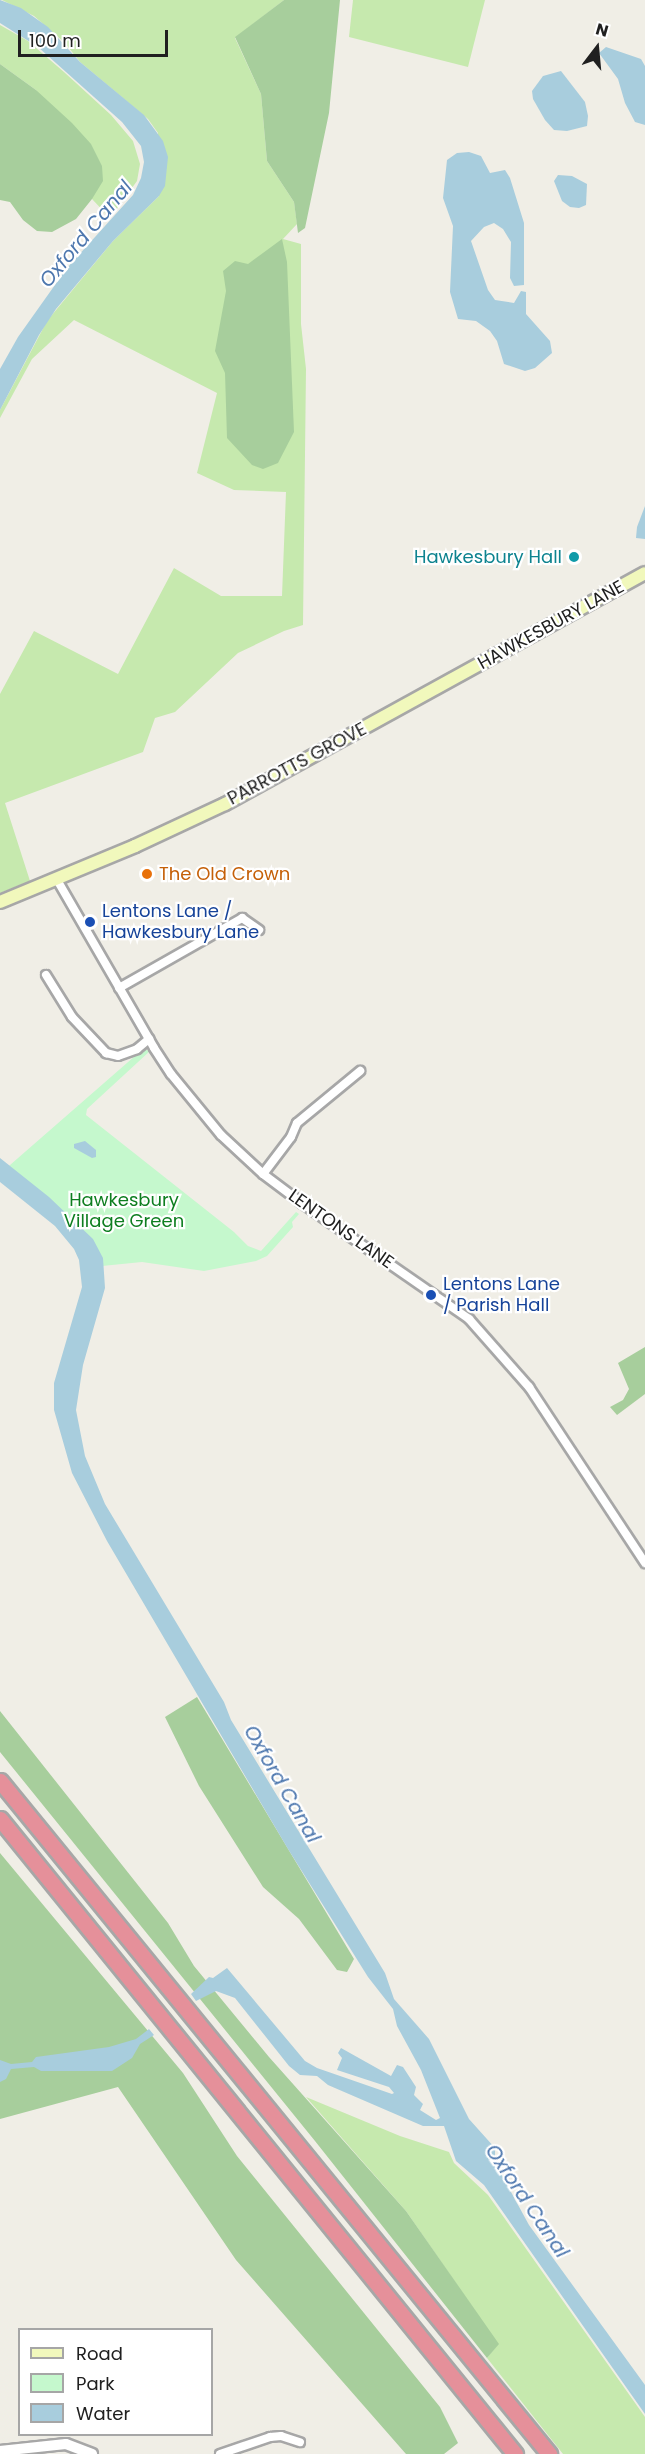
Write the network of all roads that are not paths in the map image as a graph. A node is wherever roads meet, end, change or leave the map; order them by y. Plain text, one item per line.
1 (645, 573) edge
2 (457, 678) joint
3 (56, 878) junction
4 (0, 902) edge
5 (259, 930) dead end
6 (46, 975) dead end
7 (119, 988) junction
8 (149, 1039) junction
9 (359, 1076) dead end
10 (263, 1174) junction
11 (645, 1563) edge
12 (0, 1781) edge
13 (0, 1819) edge
14 (300, 2442) dead end
15 (0, 2451) edge
16 (92, 2454) edge
17 (220, 2454) edge
18 (514, 2454) edge
19 (549, 2454) edge

1 - 2 main road, HAWKESBURY LANE
2 - 3 main road, PARROTTS GROVE
3 - 4 main road, PARROTTS GROVE
3 - 7 street, LENTONS LANE
5 - 7 street
6 - 8 street
7 - 8 street, LENTONS LANE
8 - 10 street, LENTONS LANE
9 - 10 street
10 - 11 street, LENTONS LANE
12 - 19 highway
13 - 18 highway
14 - 17 street
15 - 16 street

